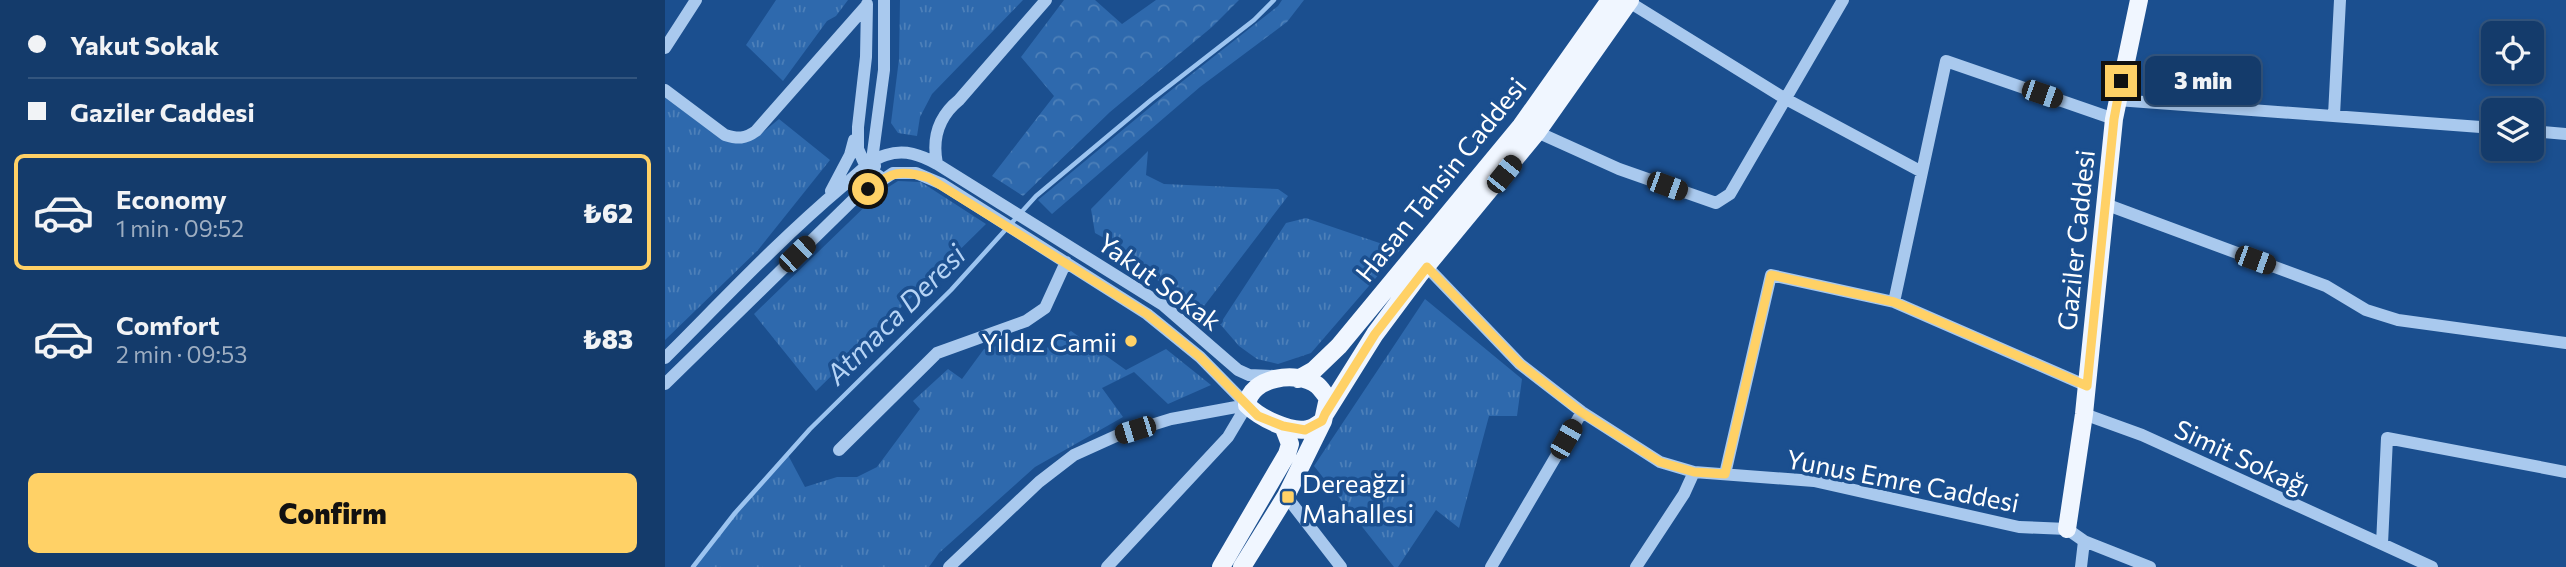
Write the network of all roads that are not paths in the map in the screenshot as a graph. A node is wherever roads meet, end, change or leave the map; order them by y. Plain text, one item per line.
1 (696, 0) edge
2 (884, 0) edge
3 (1046, 0) edge
4 (1610, 0) edge
5 (1843, 0) edge
6 (2139, 0) edge
7 (2340, 0) edge
8 (1630, 1) edge
9 (867, 2) edge
10 (665, 48) edge
11 (665, 90) edge
12 (1784, 98) junction
13 (2117, 100) junction
14 (2334, 115) junction
15 (2114, 119) junction
16 (858, 127) junction
17 (2481, 127) edge
18 (1537, 132) junction
19 (2544, 132) edge
20 (2566, 134) edge
21 (869, 163) junction
22 (937, 164) junction
23 (1922, 172) junction
24 (883, 179) junction
25 (823, 203) junction
26 (2105, 204) junction
27 (1066, 262) junction
28 (1427, 267) junction
29 (1894, 302) junction
30 (2566, 343) edge
31 (665, 358) edge
32 (1292, 378) junction
33 (665, 384) edge
34 (2087, 386) junction
35 (1247, 405) junction
36 (1581, 412) junction
37 (2084, 414) junction
38 (1324, 417) junction
39 (1283, 426) junction
40 (839, 450) dead end
41 (1694, 472) junction
42 (2566, 472) edge
43 (1725, 474) junction
44 (1286, 496) junction
45 (2067, 529) junction
46 (2084, 541) junction
47 (2382, 544) junction
48 (949, 567) edge
49 (1107, 567) edge
50 (1221, 567) edge
51 (1242, 567) edge
52 (1341, 567) edge
53 (1492, 567) edge
54 (1636, 567) edge
55 (2081, 567) edge
56 (2150, 567) edge
57 (2432, 567) edge

1 - 10 street
2 - 21 street
3 - 22 street
4 - 32 main road, Hasan Tahsin Caddesi
5 - 12 street
6 - 13 main road, Gaziler Caddesi
7 - 14 street
8 - 12 street
8 - 18 main road, Hasan Tahsin Caddesi
9 - 11 street
9 - 16 street
12 - 18 street
12 - 23 street
13 - 14 street
13 - 15 main road, Gaziler Caddesi
14 - 17 street
15 - 23 street
15 - 26 main road, Gaziler Caddesi
16 - 21 street
16 - 25 street
18 - 28 main road, Hasan Tahsin Caddesi
19 - 20 street
21 - 22 street, Yakut Sokak
21 - 24 street
21 - 25 street
22 - 32 street, Yakut Sokak
23 - 29 street
24 - 27 street, Yakut Sokak
24 - 33 street
25 - 31 street
26 - 30 street
26 - 34 main road, Gaziler Caddesi
27 - 35 street, Yakut Sokak
27 - 40 street
28 - 36 street, Yunus Emre Caddesi
28 - 38 main road, Hasan Tahsin Caddesi
29 - 34 street
29 - 43 street
32 - 35 main road
32 - 38 main road
34 - 37 main road, Gaziler Caddesi
35 - 39 main road
35 - 48 street
35 - 49 street
36 - 41 street, Yunus Emre Caddesi
36 - 53 street
37 - 45 main road, Gaziler Caddesi
37 - 47 street, Simit Sokağı
38 - 39 main road
38 - 44 main road, Hasan Tahsin Caddesi
39 - 50 main road
41 - 43 street, Yunus Emre Caddesi
41 - 54 street
42 - 47 street
43 - 45 street, Yunus Emre Caddesi
44 - 51 main road, Hasan Tahsin Caddesi
44 - 52 street
45 - 46 street
46 - 55 street
46 - 56 street
47 - 57 street, Simit Sokağı

